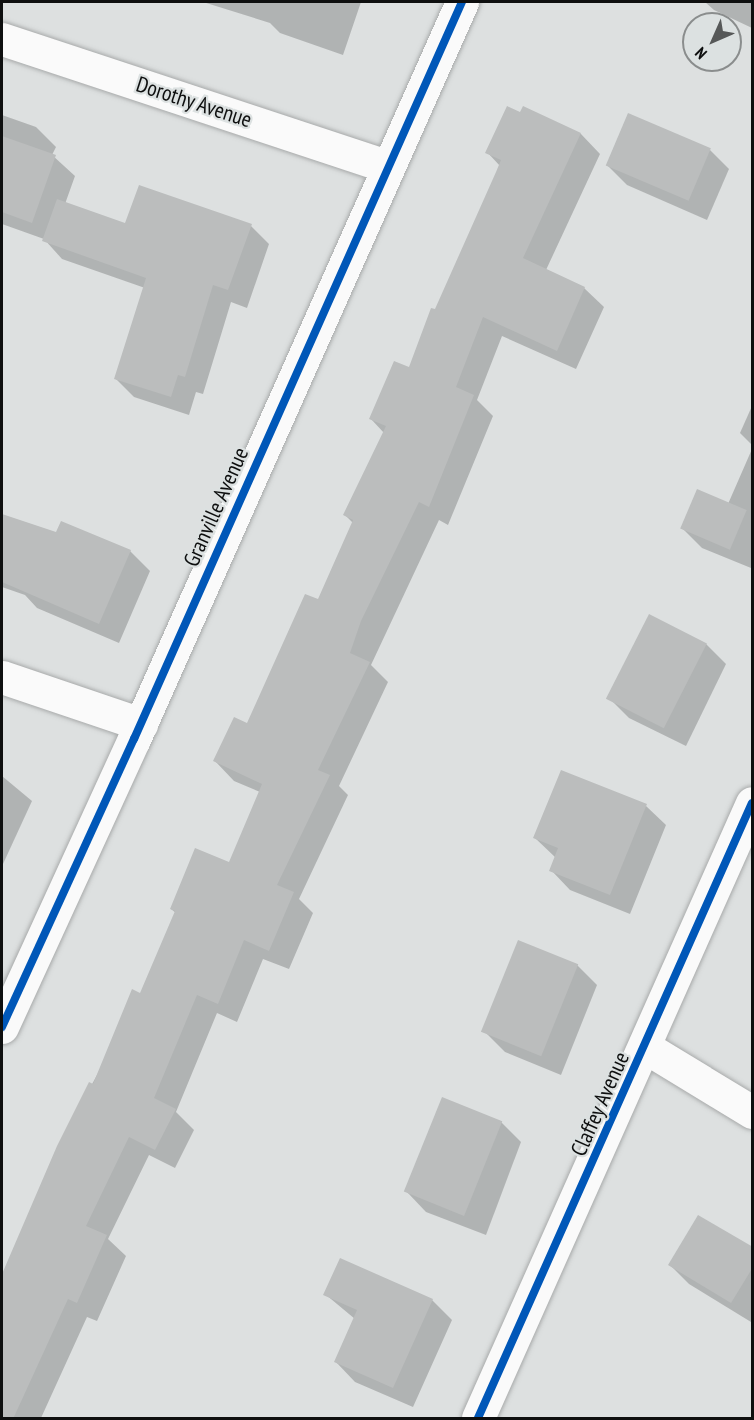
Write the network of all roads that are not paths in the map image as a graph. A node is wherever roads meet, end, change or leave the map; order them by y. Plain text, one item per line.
1 (462, 2) edge
2 (2, 39) edge
3 (386, 166) junction
4 (2, 677) edge
5 (141, 724) junction
6 (753, 803) edge
7 (2, 1027) edge
8 (645, 1047) junction
9 (753, 1112) edge
10 (478, 1419) edge

1 - 3 street, Granville Avenue
2 - 3 street, Dorothy Avenue
3 - 5 street, Granville Avenue
4 - 5 street
5 - 7 street, Granville Avenue
6 - 8 street, Claffey Avenue
8 - 9 street
8 - 10 street, Claffey Avenue

